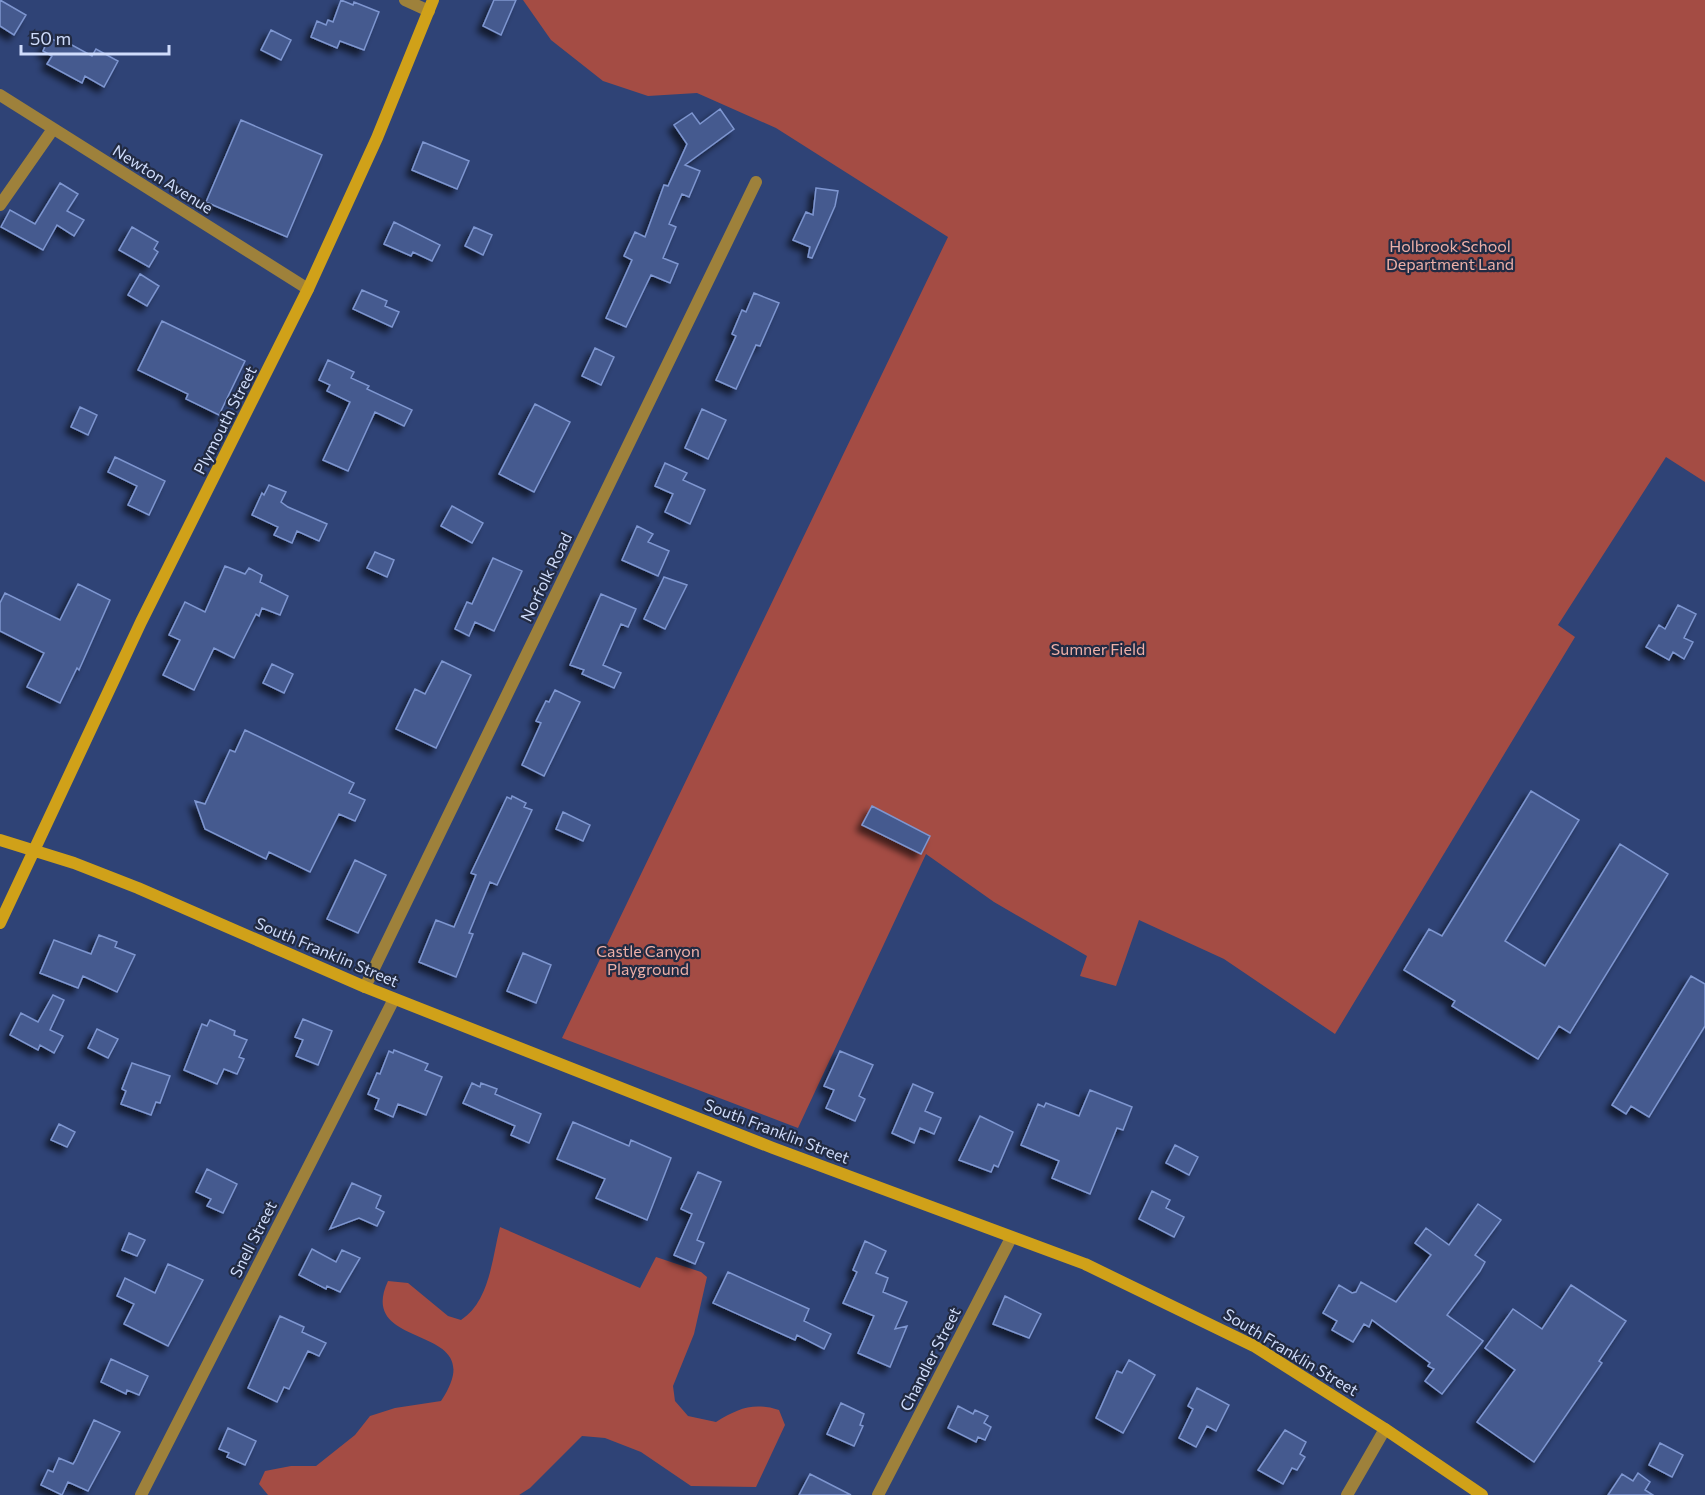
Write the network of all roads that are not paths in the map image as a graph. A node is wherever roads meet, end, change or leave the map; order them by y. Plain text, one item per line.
1 (405, 0) edge
2 (431, 6) edge
3 (0, 95) edge
4 (53, 129) junction
5 (756, 182) dead end
6 (0, 205) edge
7 (308, 289) junction
8 (0, 840) edge
9 (34, 850) junction
10 (0, 923) edge
11 (365, 987) junction
12 (394, 999) junction
13 (1011, 1238) junction
14 (1385, 1429) junction
15 (141, 1495) edge
16 (878, 1495) edge
17 (1347, 1495) edge
18 (1482, 1495) edge

1 - 2 street
2 - 7 main road, Plymouth Street
3 - 4 street, Newton Avenue
4 - 6 street
4 - 7 street, Newton Avenue
5 - 11 street, Norfolk Road
7 - 9 main road, Plymouth Street
8 - 9 main road, South Franklin Street
9 - 10 main road, Plymouth Street
9 - 11 main road, South Franklin Street
11 - 12 main road, South Franklin Street
12 - 13 main road, South Franklin Street
12 - 15 street, Snell Street
13 - 14 main road, South Franklin Street
13 - 16 street, Chandler Street
14 - 17 street
14 - 18 main road, South Franklin Street

